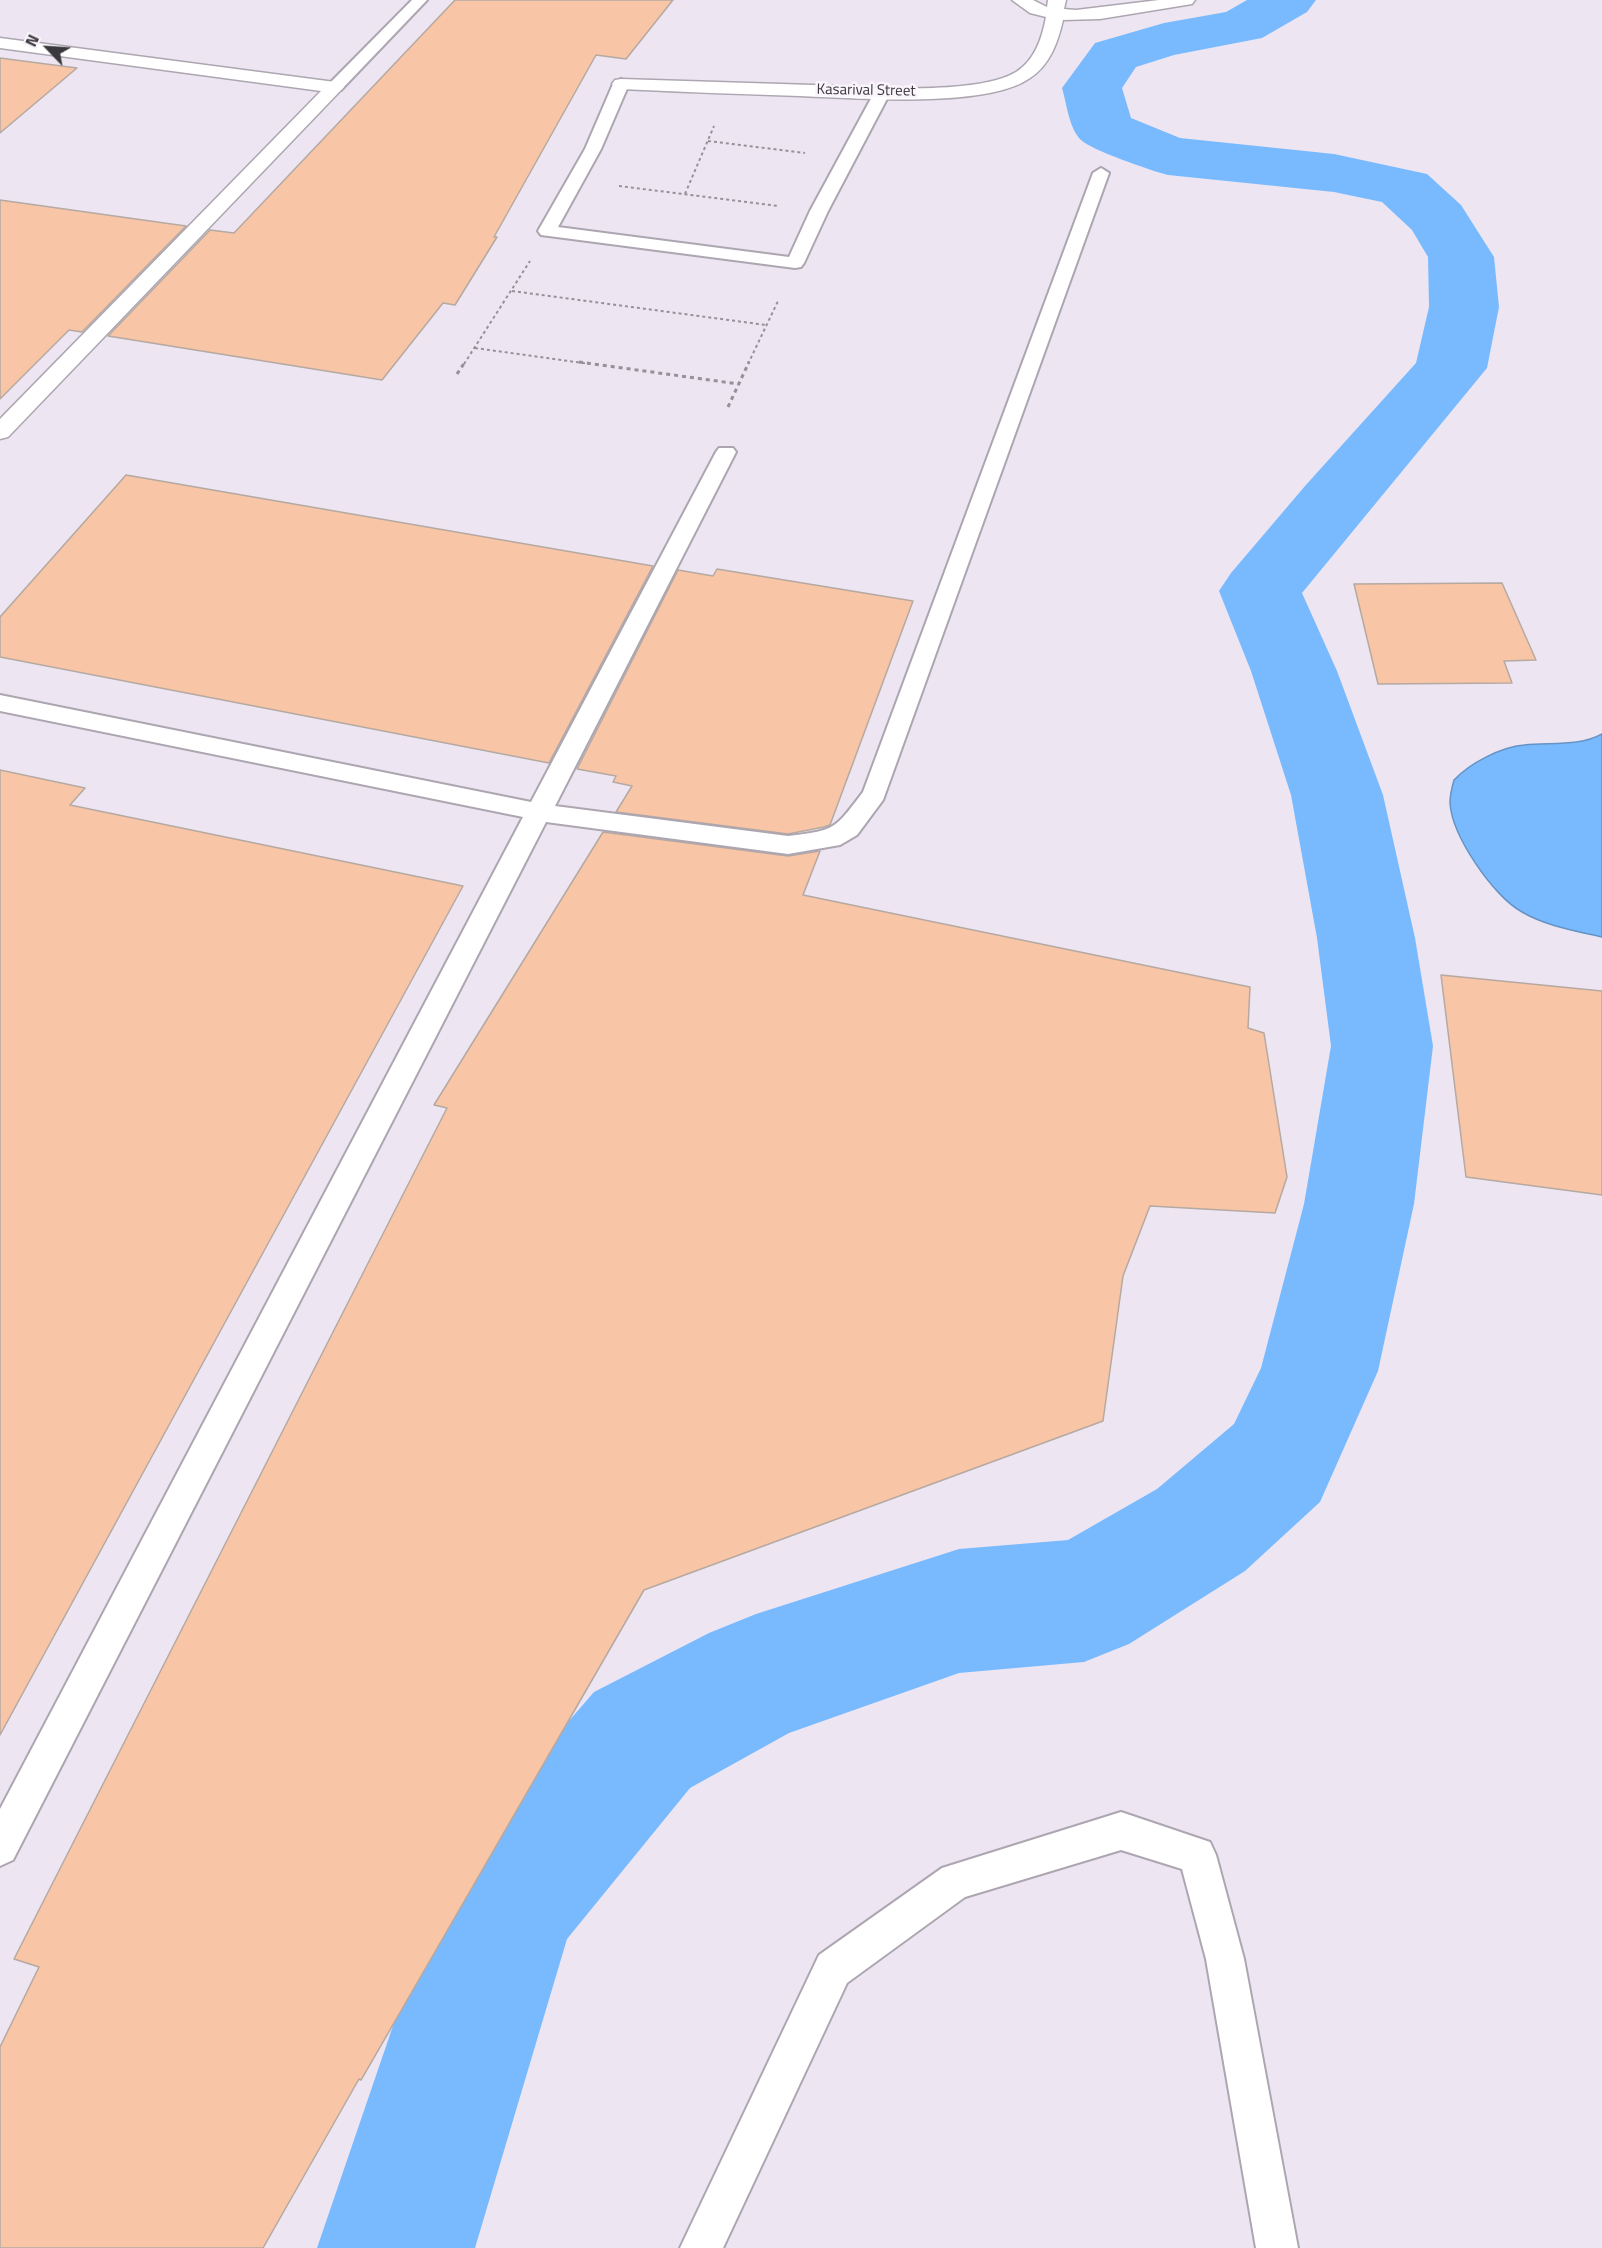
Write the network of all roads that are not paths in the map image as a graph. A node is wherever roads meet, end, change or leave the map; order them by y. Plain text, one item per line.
1 (420, 0) edge
2 (1021, 0) edge
3 (1186, 0) edge
4 (1056, 7) edge
5 (0, 43) edge
6 (621, 84) joint
7 (336, 87) junction
8 (882, 93) junction
9 (1101, 172) dead end
10 (0, 432) edge
11 (726, 452) dead end
12 (0, 703) edge
13 (539, 812) junction
14 (0, 1847) edge
15 (701, 2248) edge
16 (1277, 2248) edge

1 - 7 lane
2 - 4 street
3 - 4 street
4 - 8 street, Kasarival Street
5 - 7 street
6 - 8 street, Kasarival Street
6 - 8 lane
7 - 10 street
9 - 13 lane
11 - 13 lane
12 - 13 lane
13 - 14 lane
15 - 16 lane

